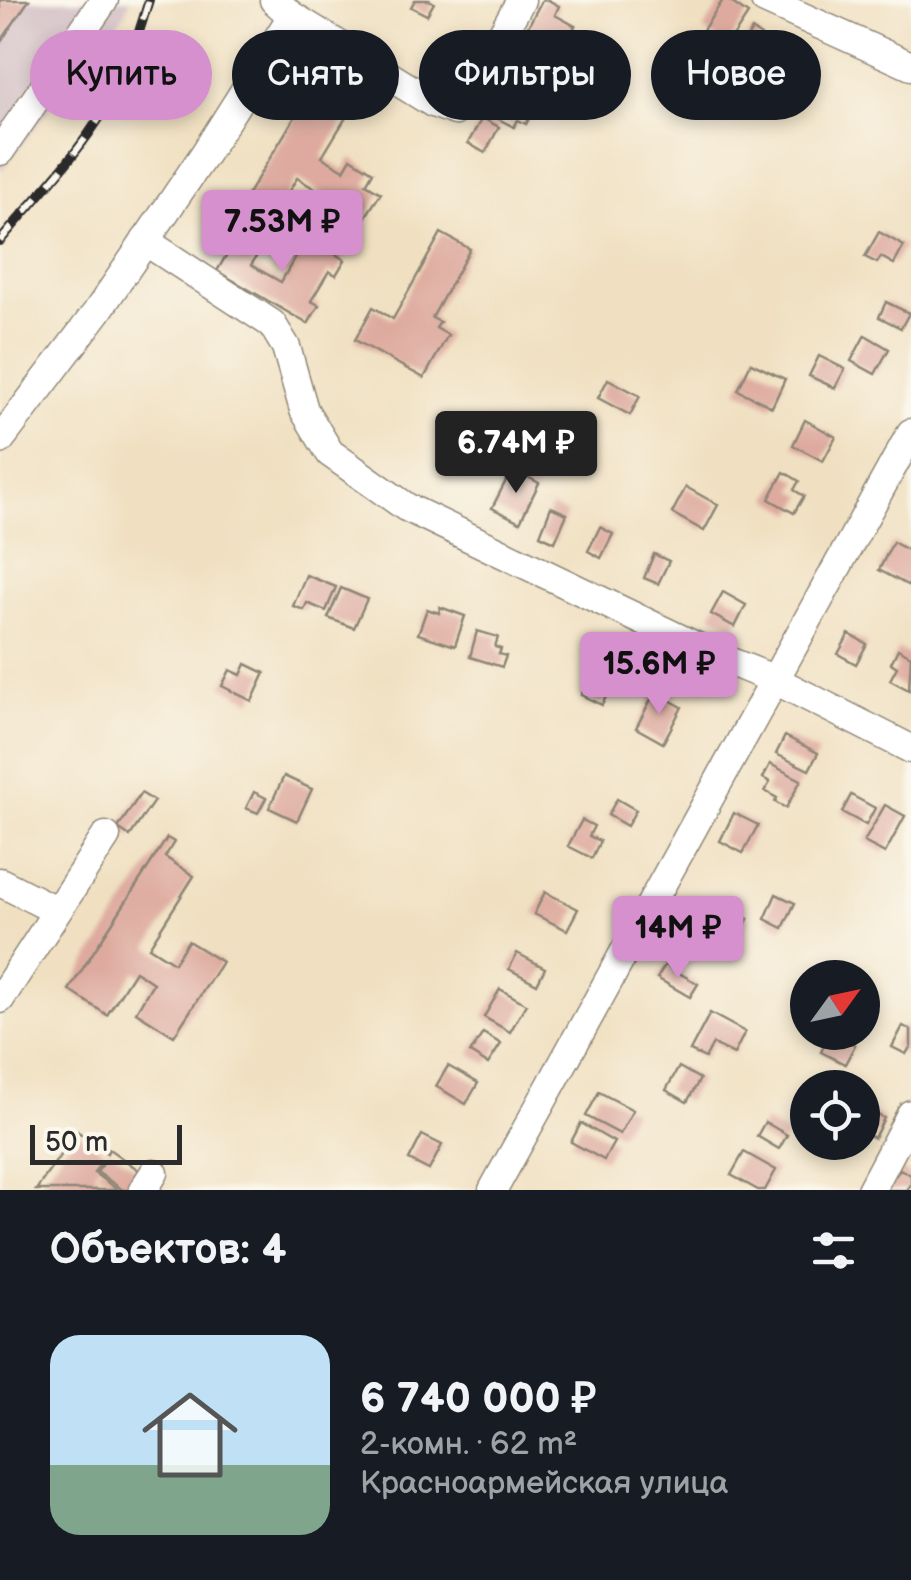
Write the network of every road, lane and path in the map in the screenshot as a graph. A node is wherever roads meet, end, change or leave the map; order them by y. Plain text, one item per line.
1 (104, 0) edge
2 (521, 0) edge
3 (765, 0) edge
4 (283, 8) edge
5 (911, 66) edge
6 (0, 151) edge
7 (144, 241) junction
8 (911, 432) edge
9 (0, 440) edge
10 (773, 679) junction
11 (911, 750) edge
12 (106, 836) dead end
13 (0, 882) edge
14 (57, 911) junction
15 (0, 999) edge
16 (911, 1114) edge
17 (494, 1190) edge
18 (871, 1190) edge

1 - 6 street
2 - 4 street
3 - 5 street
4 - 7 street
7 - 9 street
7 - 10 street
8 - 10 street
10 - 11 street
10 - 17 street
12 - 14 street
13 - 14 street
14 - 15 street
16 - 18 street

